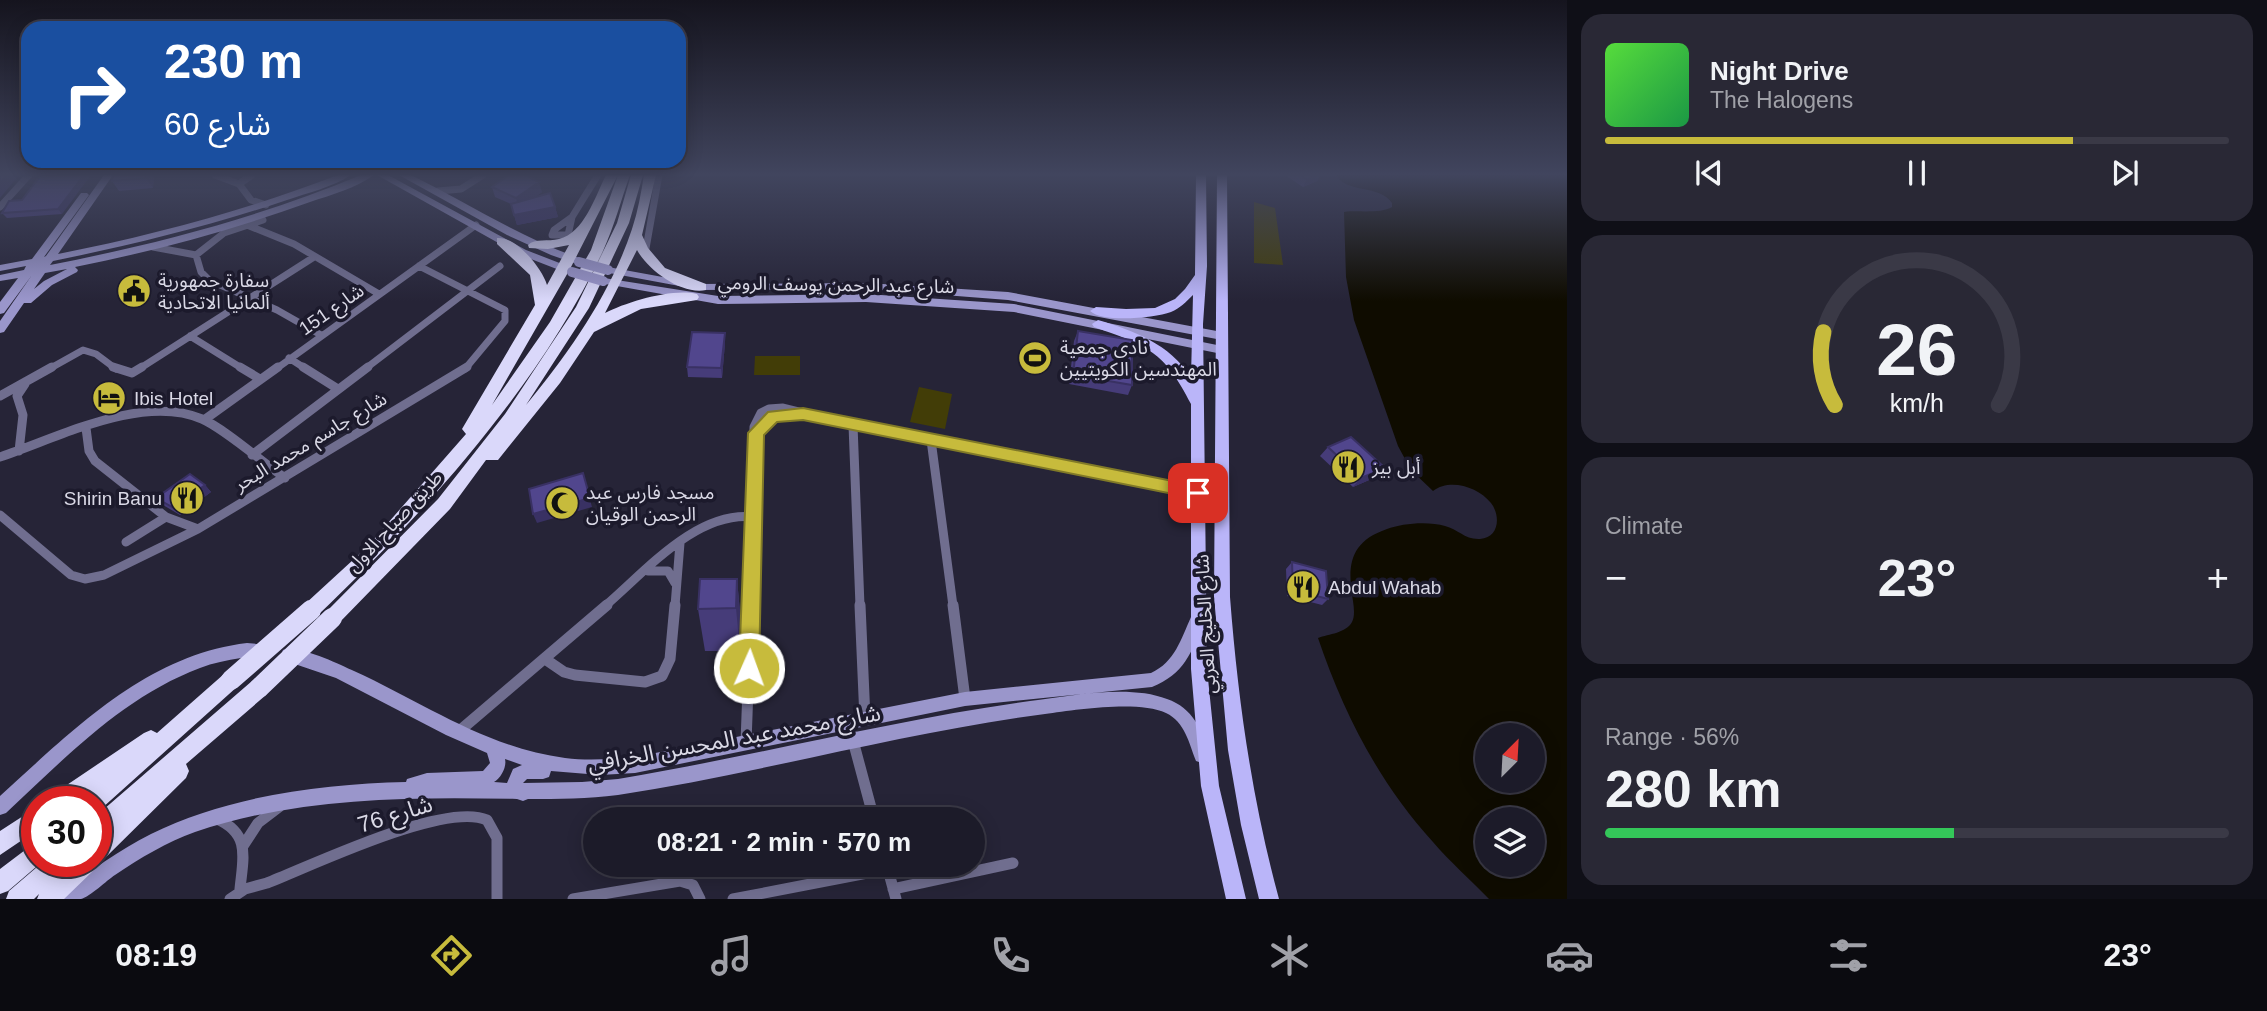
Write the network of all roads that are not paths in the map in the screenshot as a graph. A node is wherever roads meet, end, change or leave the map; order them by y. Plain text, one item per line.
1 (73, 217) edge
2 (74, 217) edge
3 (227, 217) edge
4 (261, 217) edge
5 (262, 217) edge
6 (265, 217) edge
7 (462, 217) edge
8 (483, 217) edge
9 (591, 217) edge
10 (609, 217) edge
11 (625, 217) edge
12 (641, 217) edge
13 (651, 217) edge
14 (1201, 217) edge
15 (1222, 217) edge
16 (71, 221) junction
17 (650, 224) junction
18 (477, 225) junction
19 (584, 230) junction
20 (637, 234) junction
21 (502, 241) junction
22 (132, 243) junction
23 (534, 246) junction
24 (153, 247) junction
25 (196, 255) junction
26 (645, 256) junction
27 (314, 257) junction
28 (109, 258) junction
29 (571, 265) junction
30 (39, 266) junction
31 (419, 266) junction
32 (500, 266) dead end
33 (1201, 267) junction
34 (0, 269) edge
35 (611, 277) junction
36 (0, 278) edge
37 (0, 289) edge
38 (466, 292) junction
39 (696, 292) junction
40 (379, 295) junction
41 (247, 299) junction
42 (540, 305) junction
43 (0, 310) edge
44 (1090, 316) junction
45 (0, 329) edge
46 (588, 329) junction
47 (321, 335) junction
48 (190, 337) junction
49 (1197, 338) junction
50 (1222, 343) junction
51 (289, 358) junction
52 (30, 379) junction
53 (260, 379) junction
54 (338, 389) junction
55 (0, 398) edge
56 (18, 401) junction
57 (1199, 410) junction
58 (204, 420) junction
59 (853, 425) junction
60 (86, 428) junction
61 (931, 440) junction
62 (19, 452) junction
63 (252, 455) junction
64 (0, 457) edge
65 (449, 464) junction
66 (285, 478) junction
67 (459, 487) junction
68 (1198, 493) junction
69 (0, 515) edge
70 (166, 517) junction
71 (754, 517) junction
72 (198, 528) junction
73 (1197, 538) junction
74 (126, 542) dead end
75 (680, 542) junction
76 (646, 572) junction
77 (675, 585) junction
78 (1222, 597) junction
79 (1198, 617) junction
80 (332, 618) joint
81 (545, 659) junction
82 (1079, 686) junction
83 (965, 699) junction
84 (1089, 703) junction
85 (197, 709) junction
86 (865, 719) junction
87 (848, 722) junction
88 (219, 723) junction
89 (462, 735) junction
90 (853, 741) junction
91 (747, 743) junction
92 (494, 749) junction
93 (591, 768) junction
94 (83, 786) edge
95 (112, 786) edge
96 (1210, 786) junction
97 (396, 790) junction
98 (523, 793) junction
99 (289, 803) junction
100 (0, 807) edge
101 (871, 807) edge
102 (112, 816) edge
103 (212, 818) junction
104 (21, 829) edge
105 (112, 836) edge
106 (0, 844) edge
107 (243, 846) junction
108 (1013, 863) dead end
109 (21, 865) edge
110 (42, 877) edge
111 (71, 877) edge
112 (839, 877) edge
113 (890, 877) edge
114 (0, 883) edge
115 (240, 888) junction
116 (894, 894) edge
117 (17, 899) edge
118 (48, 899) edge
119 (68, 899) edge
120 (230, 899) edge
121 (497, 899) edge
122 (573, 899) edge
123 (700, 899) edge
124 (733, 899) edge
125 (1236, 899) edge
126 (1269, 899) edge

1 - 16 main road
2 - 16 main road
3 - 22 main road
4 - 24 main road
5 - 25 street
6 - 27 street
7 - 18 main road
8 - 23 main road
9 - 19 highway
10 - 65 highway, طريق صباح الاول
11 - 67 highway, طريق صباح الاول
12 - 20 highway
13 - 17 street
14 - 33 main road, شارع الخليج العربي
15 - 50 main road, شارع الخليج العربي
16 - 22 main road
16 - 30 main road
16 - 34 main road
17 - 20 highway
17 - 26 street
18 - 21 main road
18 - 31 street, شارع 151
19 - 23 highway
19 - 29 highway
20 - 26 highway
20 - 35 highway
21 - 29 main road
21 - 42 highway
22 - 30 main road
23 - 29 main road
24 - 25 street
24 - 28 main road
25 - 41 street
26 - 39 highway
27 - 40 street
27 - 41 street
28 - 30 main road
28 - 45 main road
29 - 35 main road, bridge
29 - 42 highway
30 - 34 main road
30 - 36 main road
30 - 43 main road
30 - 45 main road
31 - 38 street
31 - 40 street, شارع 151
32 - 38 street
33 - 44 main road
33 - 49 main road, شارع الخليج العربي
35 - 39 main road, شارع عبد الرحمن يوسف الرومي
35 - 46 highway
37 - 43 main road
38 - 54 street
38 - 66 street, شارع جاسم محمد البحر
39 - 44 main road, شارع عبد الرحمن يوسف الرومي
39 - 46 highway
40 - 47 street, شارع 151
41 - 47 street
41 - 48 street
42 - 65 highway
44 - 49 main road, شارع عبد الرحمن يوسف الرومي
44 - 57 main road
46 - 67 highway
47 - 51 street, شارع 151
48 - 52 street
48 - 53 street
49 - 50 main road, شارع عبد الرحمن يوسف الرومي
49 - 57 main road, شارع الخليج العربي
50 - 78 main road, شارع الخليج العربي
51 - 53 street, شارع 151
51 - 54 street
52 - 55 street
52 - 56 street
53 - 58 street, شارع 151
54 - 63 street
55 - 56 street
56 - 62 street
57 - 68 main road, شارع الخليج العربي
58 - 60 street
58 - 63 street
59 - 61 street
59 - 71 street
59 - 86 street
60 - 62 street
60 - 70 street
61 - 68 street
61 - 83 street
62 - 64 street
63 - 66 street
65 - 85 highway, طريق صباح الاول, bridge
66 - 72 street, شارع جاسم محمد البحر
67 - 80 highway, طريق صباح الاول
68 - 73 main road, شارع الخليج العربي
69 - 72 street, شارع جاسم محمد البحر
70 - 72 street
70 - 74 street
71 - 75 street
71 - 91 street
73 - 78 main road
73 - 79 main road, شارع الخليج العربي
75 - 76 street
75 - 77 street
76 - 77 street
76 - 81 street
77 - 81 street
78 - 126 main road, شارع الخليج العربي
79 - 82 main road, شارع محمد عبد المحسن الخرافي
79 - 96 main road, شارع الخليج العربي
80 - 88 highway, طريق صباح الاول, bridge
81 - 89 street
82 - 83 main road, شارع محمد عبد المحسن الخرافي
82 - 84 main road
83 - 86 main road, شارع محمد عبد المحسن الخرافي
84 - 90 main road, شارع محمد عبد المحسن الخرافي
84 - 96 main road, شارع محمد عبد المحسن الخرافي
85 - 94 highway
85 - 95 highway, طريق صباح الاول
86 - 87 main road, شارع محمد عبد المحسن الخرافي
87 - 90 street
87 - 91 main road, شارع محمد عبد المحسن الخرافي
88 - 102 highway, طريق صباح الاول
88 - 105 highway
89 - 92 main road, شارع محمد عبد المحسن الخرافي
89 - 100 main road, شارع محمد عبد المحسن الخرافي
90 - 98 main road, شارع محمد عبد المحسن الخرافي
90 - 101 street
91 - 93 main road, شارع محمد عبد المحسن الخرافي
92 - 93 main road, شارع محمد عبد المحسن الخرافي
92 - 97 main road
93 - 98 main road
96 - 125 main road, شارع الخليج العربي
97 - 98 main road, شارع محمد عبد المحسن الخرافي
97 - 99 main road, شارع محمد عبد المحسن الخرافي
99 - 103 main road, شارع محمد عبد المحسن الخرافي
99 - 107 street
103 - 107 street
103 - 119 main road, شارع محمد عبد المحسن الخرافي
104 - 106 highway
107 - 115 street
108 - 116 street
109 - 114 highway
110 - 117 highway
111 - 118 highway
112 - 124 street
113 - 116 street
115 - 120 street
115 - 121 street, شارع 76
122 - 123 street

